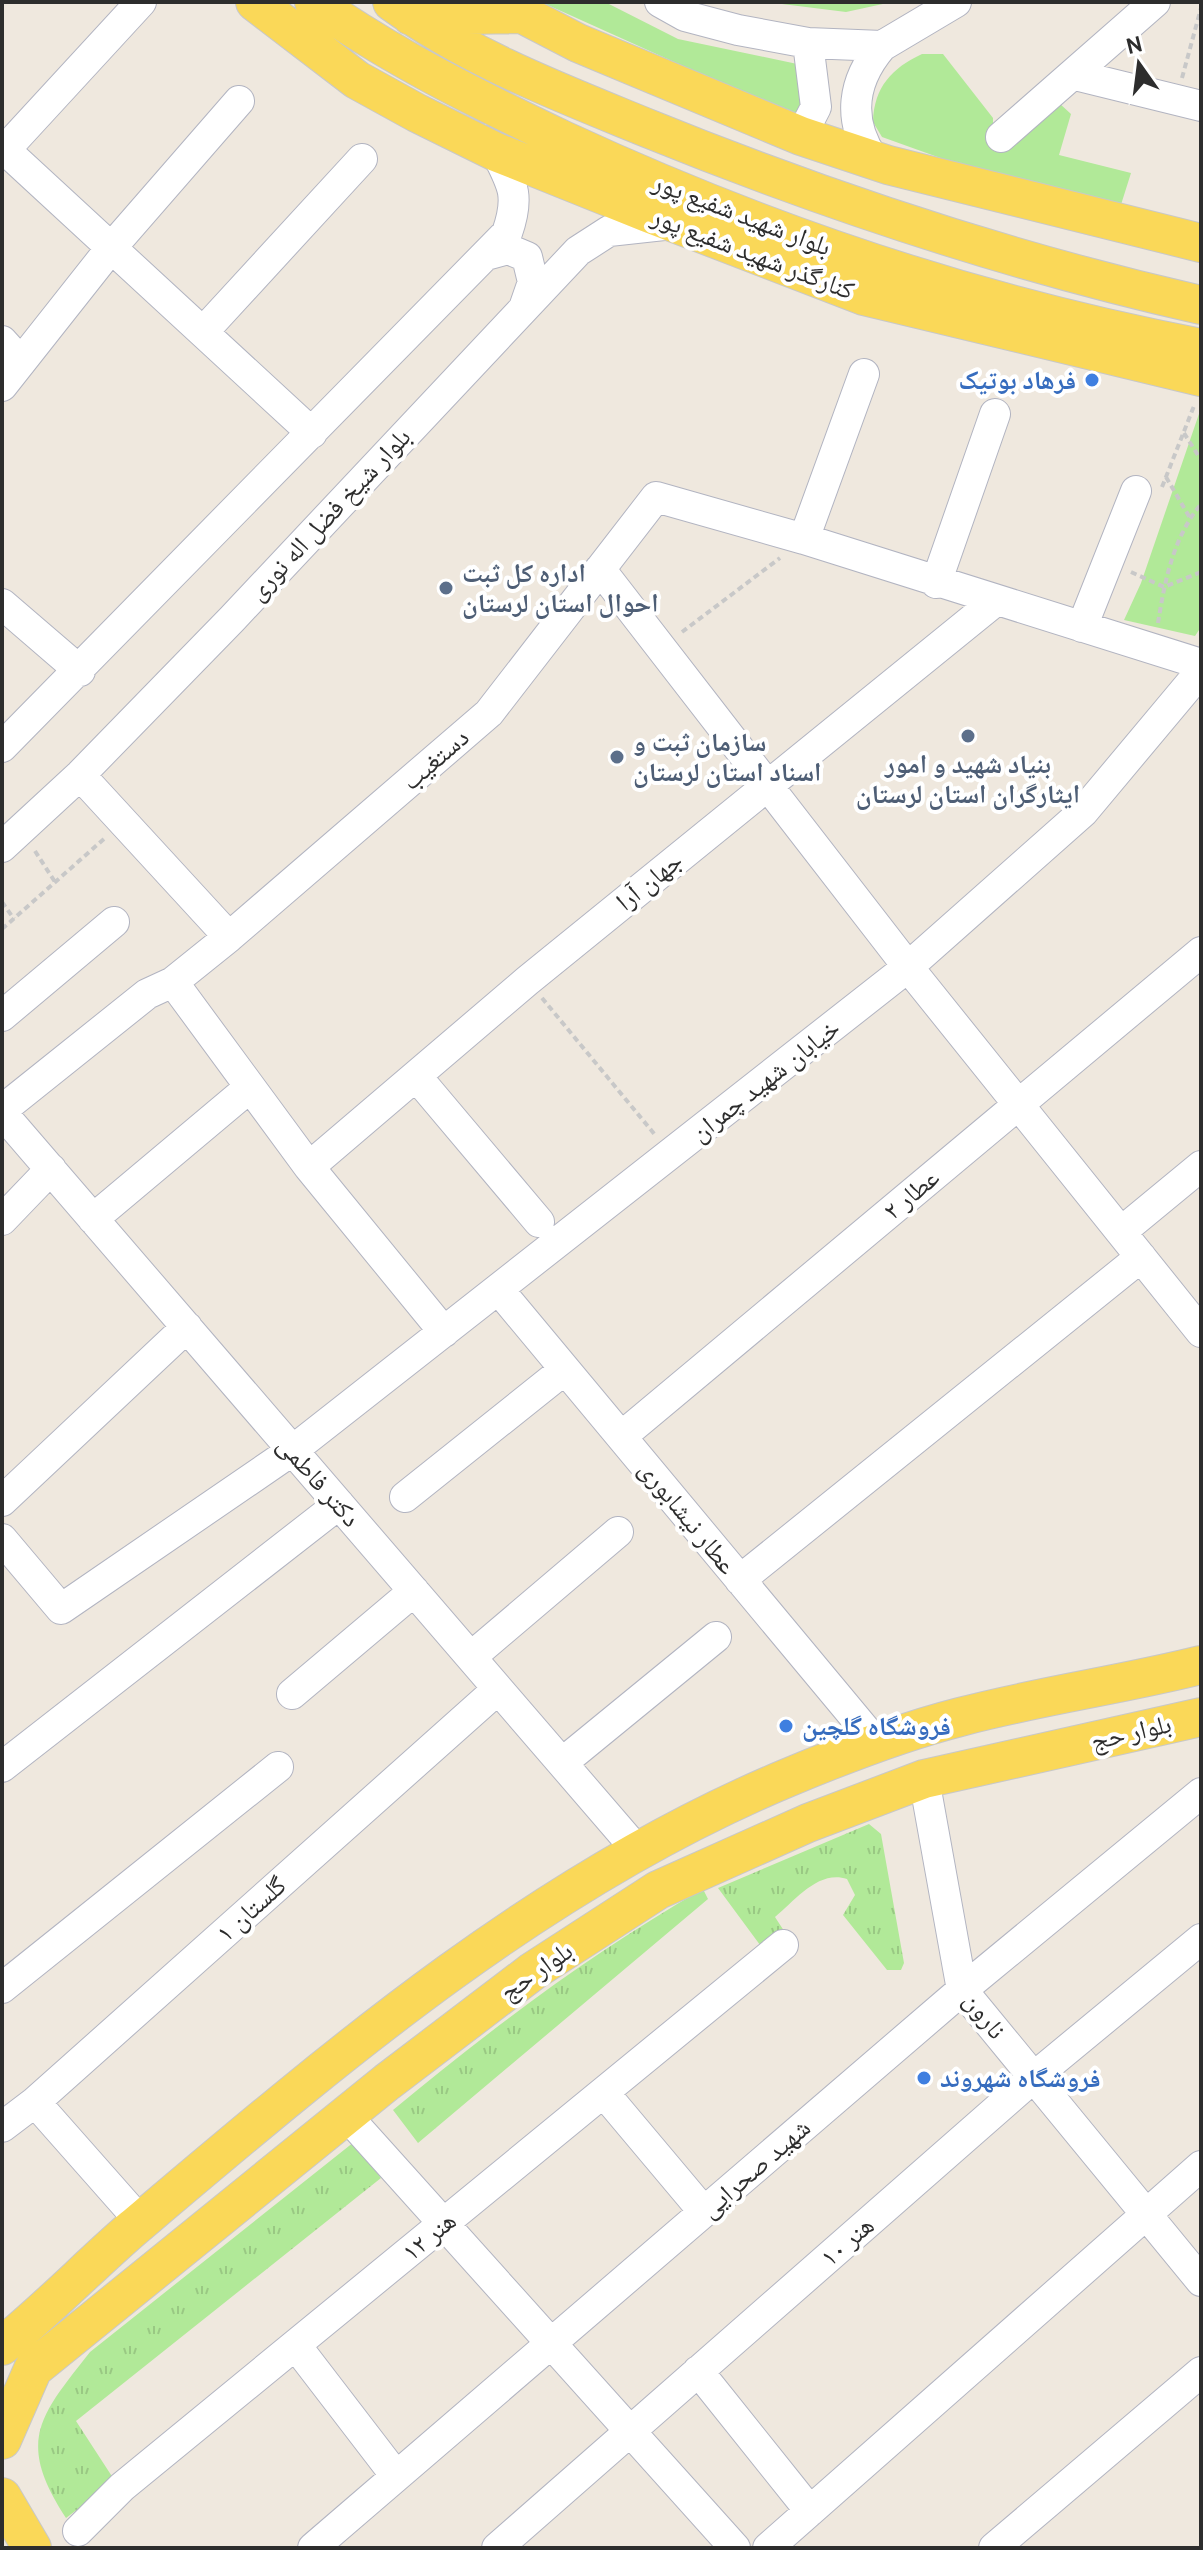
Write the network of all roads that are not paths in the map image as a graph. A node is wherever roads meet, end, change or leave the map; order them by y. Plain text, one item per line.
1 (141, 2) edge
2 (255, 2) edge
3 (660, 2) edge
4 (956, 2) edge
5 (1155, 2) edge
6 (323, 8) edge
7 (509, 8) edge
8 (401, 9) edge
9 (808, 43) junction
10 (882, 46) junction
11 (1075, 75) junction
12 (239, 101) dead end
13 (1189, 103) edge
14 (417, 113) junction
15 (801, 136) junction
16 (1001, 137) dead end
17 (3, 150) edge
18 (496, 152) junction
19 (362, 159) dead end
20 (873, 159) junction
21 (807, 190) junction
22 (1006, 196) junction
23 (677, 224) junction
24 (1201, 243) edge
25 (111, 248) junction
26 (486, 255) junction
27 (1201, 305) edge
28 (524, 308) junction
29 (203, 332) junction
30 (1201, 348) edge
31 (12, 352) edge
32 (864, 374) dead end
33 (1201, 377) edge
34 (2, 386) edge
35 (995, 414) dead end
36 (312, 433) junction
37 (1136, 491) dead end
38 (804, 539) junction
39 (600, 569) junction
40 (936, 583) junction
41 (994, 602) junction
42 (2, 604) edge
43 (1082, 627) junction
44 (1201, 664) edge
45 (80, 671) junction
46 (1201, 671) edge
47 (2, 747) edge
48 (80, 775) junction
49 (767, 783) junction
50 (12, 838) edge
51 (114, 922) dead end
52 (229, 937) junction
53 (1201, 952) edge
54 (908, 967) junction
55 (173, 982) junction
56 (2, 1016) edge
57 (416, 1076) junction
58 (249, 1088) junction
59 (1018, 1104) junction
60 (2, 1112) edge
61 (1201, 1166) edge
62 (309, 1167) junction
63 (51, 1169) junction
64 (93, 1219) junction
65 (2, 1220) edge
66 (539, 1222) dead end
67 (1121, 1232) junction
68 (1141, 1257) junction
69 (499, 1290) junction
70 (187, 1327) junction
71 (444, 1332) junction
72 (1201, 1332) edge
73 (564, 1370) junction
74 (622, 1436) junction
75 (293, 1450) junction
76 (405, 1497) dead end
77 (2, 1501) edge
78 (339, 1504) junction
79 (618, 1532) dead end
80 (2, 1539) edge
81 (740, 1580) junction
82 (414, 1591) junction
83 (716, 1637) dead end
84 (471, 1657) junction
85 (1201, 1665) edge
86 (498, 1689) junction
87 (292, 1694) dead end
88 (1201, 1717) edge
89 (877, 1744) junction
90 (562, 1763) junction
91 (2, 1767) edge
92 (278, 1767) dead end
93 (924, 1779) junction
94 (1201, 1793) edge
95 (636, 1849) junction
96 (1201, 1939) edge
97 (783, 1945) dead end
98 (2, 1988) edge
99 (962, 1990) junction
100 (1034, 2077) junction
101 (604, 2093) junction
102 (35, 2102) junction
103 (346, 2115) junction
104 (2, 2127) edge
105 (1201, 2166) edge
106 (704, 2212) junction
107 (1147, 2215) junction
108 (141, 2222) junction
109 (443, 2224) junction
110 (1201, 2281) edge
111 (13, 2337) edge
112 (549, 2345) junction
113 (297, 2347) junction
114 (47, 2358) junction
115 (698, 2371) junction
116 (1201, 2372) edge
117 (629, 2431) junction
118 (2, 2440) edge
119 (396, 2476) junction
120 (2, 2497) edge
121 (810, 2511) junction
122 (78, 2531) dead end
123 (32, 2548) edge
124 (313, 2548) edge
125 (497, 2548) edge
126 (735, 2548) edge
127 (768, 2548) edge
128 (994, 2548) edge

1 - 17 street
2 - 14 main road, کنارگذر شهید شفیع پور
3 - 9 street
4 - 10 street
5 - 11 street
6 - 14 main road
6 - 30 main road, بلوار شهید شفیع پور
7 - 8 main road
7 - 15 main road
8 - 21 main road, بلوار شهید شفیع پور
9 - 10 street
9 - 15 street
10 - 20 street
11 - 13 street
11 - 16 street
12 - 25 street
14 - 18 main road, کنارگذر شهید شفیع پور
15 - 20 main road
17 - 25 street
18 - 23 main road, کنارگذر شهید شفیع پور
18 - 26 street
19 - 29 street
20 - 22 main road
21 - 22 main road
21 - 27 main road, بلوار شهید شفیع پور
22 - 24 main road
23 - 28 street, بلوار شیخ فضل اله نوری
23 - 33 main road, کنارگذر شهید شفیع پور
25 - 29 street
25 - 31 street
26 - 28 street
26 - 36 street
28 - 48 street, بلوار شیخ فضل اله نوری
29 - 36 street
31 - 34 street
32 - 38 street
35 - 40 street
36 - 45 street
37 - 43 street
38 - 39 street, دستغیب
38 - 40 street
39 - 49 street
39 - 52 street, دستغیب
40 - 41 street
41 - 43 street
41 - 49 street, جهان آرا
42 - 45 street
43 - 44 street
45 - 47 street
46 - 54 street, خیابان شهید چمران
48 - 50 street, بلوار شیخ فضل اله نوری
48 - 52 street
49 - 54 street
49 - 57 street, جهان آرا
51 - 56 street
52 - 55 street, دستغیب
53 - 59 street, عطار ۲
54 - 59 street
54 - 69 street, خیابان شهید چمران
55 - 58 street
55 - 60 street, دستغیب
57 - 62 street, جهان آرا
57 - 66 street
58 - 62 street
58 - 64 street
59 - 67 street
59 - 74 street, عطار ۲
60 - 63 street, دکتر فاطمی
61 - 67 street
62 - 71 street
63 - 64 street, دکتر فاطمی
63 - 65 street
64 - 70 street, دکتر فاطمی
67 - 68 street
68 - 72 street
68 - 81 street
69 - 71 street, خیابان شهید چمران
69 - 73 street, عطار نیشابوری
70 - 75 street, دکتر فاطمی
70 - 77 street
71 - 75 street, خیابان شهید چمران
73 - 74 street, عطار نیشابوری
73 - 76 street
74 - 81 street, عطار نیشابوری
75 - 78 street, دکتر فاطمی
75 - 80 street, خیابان شهید چمران
78 - 82 street, دکتر فاطمی
78 - 91 street
79 - 84 street
81 - 89 street, عطار نیشابوری
82 - 84 street, دکتر فاطمی
82 - 87 street
83 - 90 street
84 - 86 street, دکتر فاطمی
85 - 89 main road, بلوار حج
86 - 90 street, دکتر فاطمی
86 - 102 street, گلستان ۱
88 - 93 main road, بلوار حج
89 - 95 main road, بلوار حج
90 - 95 street, دکتر فاطمی
92 - 98 street
93 - 99 street, نارون
93 - 103 main road, بلوار حج
94 - 99 street, شهید صحرایی
95 - 108 main road, بلوار حج
96 - 100 street, هنر ۱۰
97 - 101 street, هنر ۱۲
99 - 100 street, نارون
99 - 106 street, شهید صحرایی
100 - 107 street, نارون
100 - 115 street, هنر ۱۰
101 - 106 street
101 - 109 street, هنر ۱۲
102 - 104 street, گلستان ۱
102 - 108 street
103 - 109 street
103 - 114 main road, بلوار حج
105 - 107 street
106 - 112 street, شهید صحرایی
107 - 110 street, نارون
107 - 121 street
108 - 111 main road, بلوار حج
109 - 112 street
109 - 113 street, هنر ۱۲
111 - 114 main road
112 - 117 street
112 - 119 street, شهید صحرایی
113 - 119 street
113 - 122 street, هنر ۱۲
114 - 118 main road, بلوار حج
115 - 117 street, هنر ۱۰
115 - 121 street
116 - 128 street
117 - 125 street, هنر ۱۰
117 - 126 street
119 - 124 street, شهید صحرایی
120 - 123 main road
121 - 127 street

